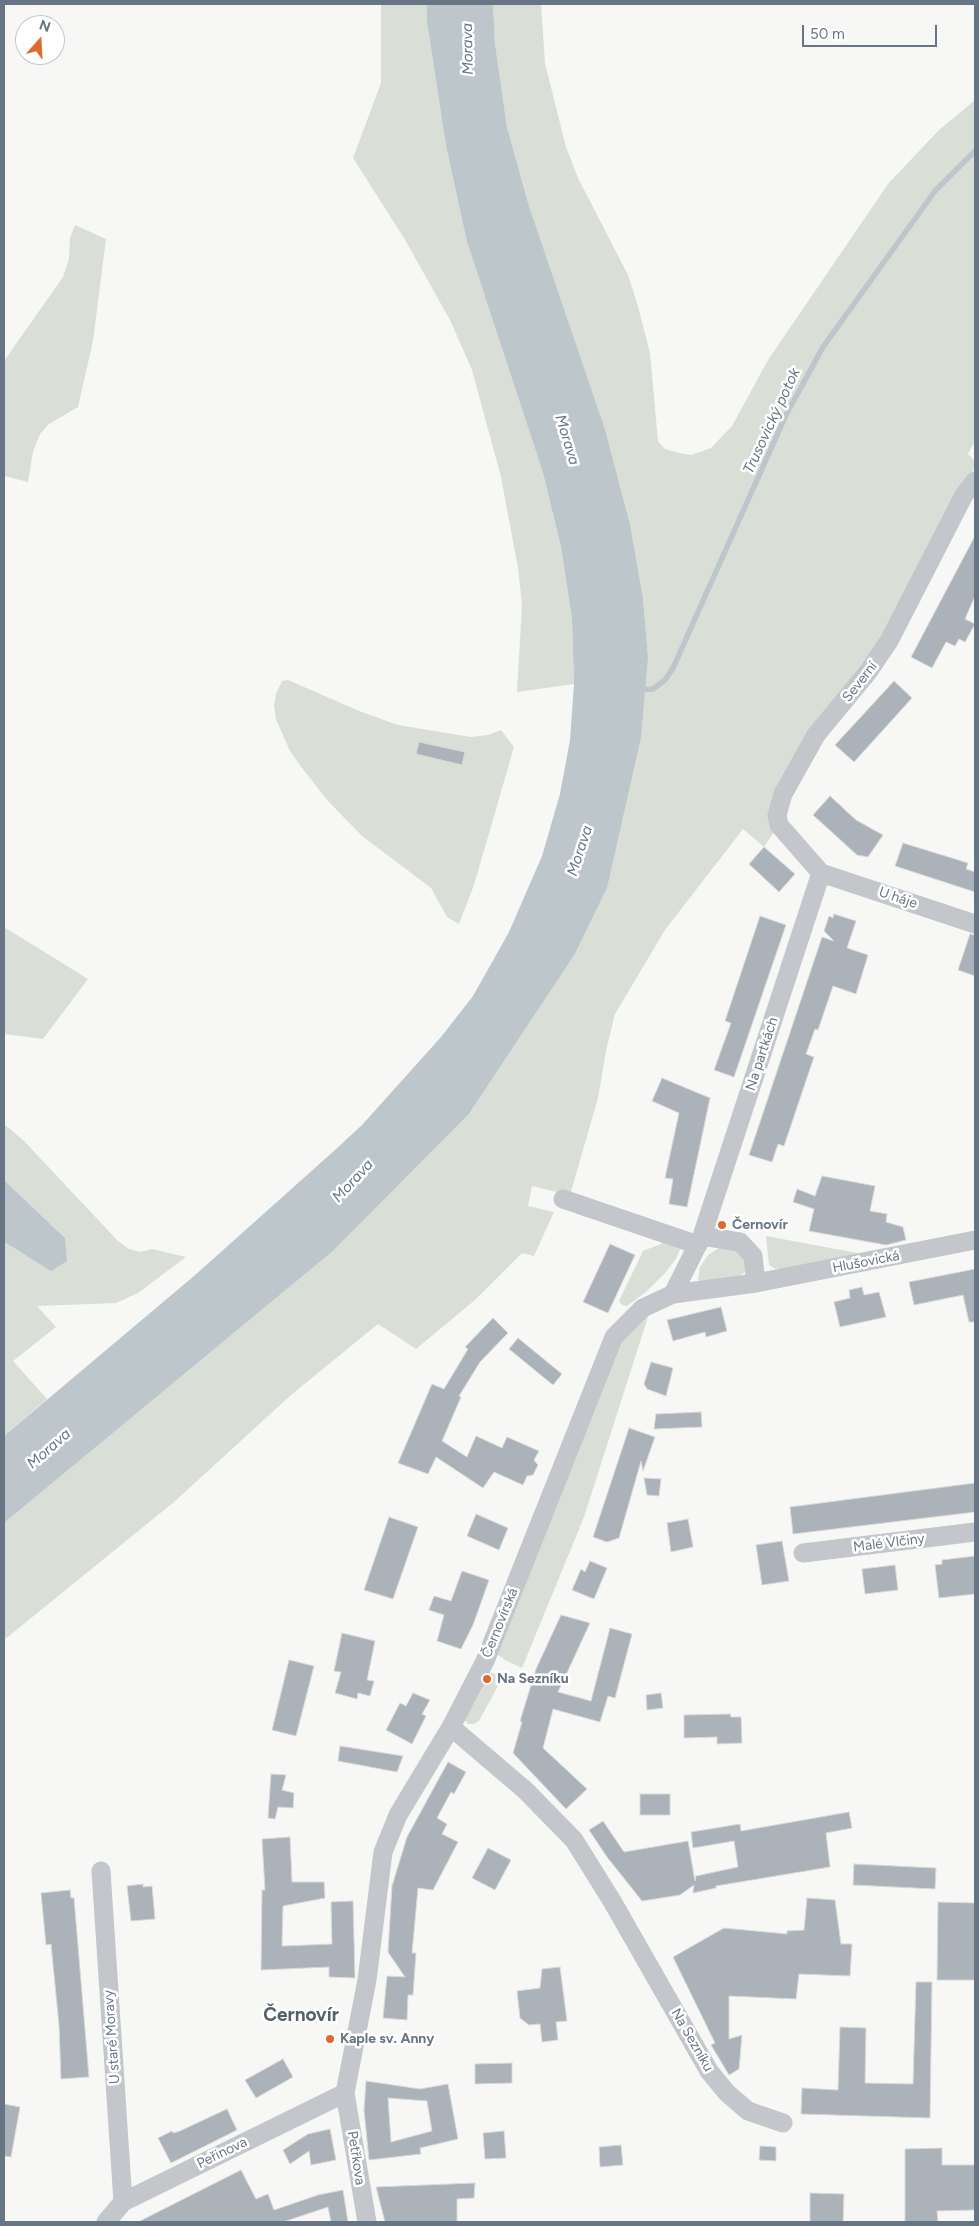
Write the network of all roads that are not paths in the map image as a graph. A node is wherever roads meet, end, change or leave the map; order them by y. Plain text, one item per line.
1 (975, 481) edge
2 (821, 873) junction
3 (975, 924) edge
4 (563, 1199) dead end
5 (975, 1240) edge
6 (700, 1241) junction
7 (756, 1283) junction
8 (673, 1294) junction
9 (975, 1532) edge
10 (803, 1553) dead end
11 (451, 1727) junction
12 (101, 1872) dead end
13 (345, 2093) junction
14 (783, 2123) dead end
15 (123, 2202) junction
16 (106, 2222) edge
17 (367, 2222) edge

1 - 2 street, Severní
2 - 3 street, U háje
2 - 6 street, Na partkách
4 - 6 street
5 - 7 street, Hlušovická
6 - 7 street
6 - 8 street, Na partkách
7 - 8 street, Hlušovická
8 - 11 street, Černovírská
9 - 10 street, Malé Vlčiny
11 - 13 street, Černovírská
11 - 14 street, Na Sezníku
12 - 15 street, U staré Moravy
13 - 15 street, Peřinova
13 - 17 street, Petřkova
15 - 16 street, Peřinova

